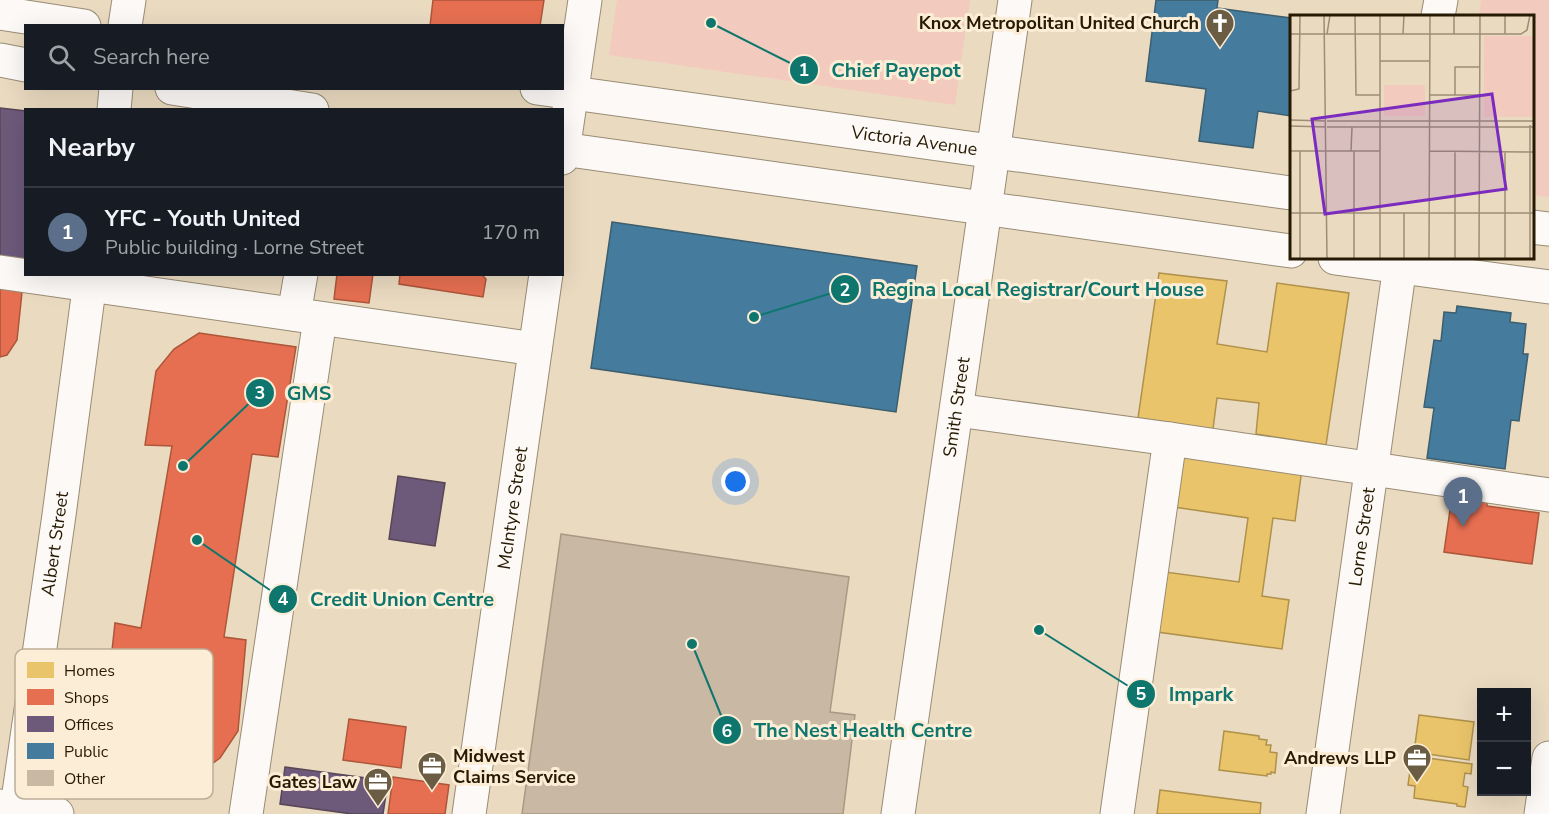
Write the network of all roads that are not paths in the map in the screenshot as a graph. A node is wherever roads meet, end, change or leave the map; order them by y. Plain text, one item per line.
1 (129, 0) edge
2 (585, 0) edge
3 (1015, 0) edge
4 (1441, 0) edge
5 (0, 13) edge
6 (1438, 15) edge
7 (71, 24) edge
8 (125, 24) edge
9 (0, 60) edge
10 (24, 65) edge
11 (116, 90) edge
12 (185, 90) edge
13 (551, 90) edge
14 (572, 93) junction
15 (114, 108) edge
16 (299, 108) edge
17 (564, 145) edge
18 (564, 152) edge
19 (994, 152) junction
20 (1290, 193) edge
21 (986, 209) junction
22 (1534, 227) edge
23 (1549, 229) edge
24 (1290, 251) edge
25 (1361, 260) edge
26 (1400, 263) edge
27 (0, 272) edge
28 (24, 274) edge
29 (51, 276) edge
30 (301, 276) edge
31 (546, 276) edge
32 (90, 279) edge
33 (1549, 287) edge
34 (307, 316) junction
35 (536, 350) junction
36 (957, 410) junction
37 (1170, 439) junction
38 (1371, 469) junction
39 (1549, 495) edge
40 (37, 649) edge
41 (1549, 758) edge
42 (15, 786) edge
43 (11, 810) edge
44 (57, 814) edge
45 (246, 814) edge
46 (469, 814) edge
47 (898, 814) edge
48 (1117, 814) edge
49 (1323, 814) edge
50 (1541, 814) edge

1 - 8 main road
2 - 14 main road
3 - 19 main road, Smith Street
4 - 6 main road
5 - 7 main road
9 - 10 main road
11 - 15 main road
12 - 16 main road
13 - 14 main road, Victoria Avenue
14 - 17 main road
14 - 19 main road, Victoria Avenue
18 - 21 main road
19 - 20 main road, Victoria Avenue
19 - 21 main road, Smith Street
21 - 24 main road
21 - 36 main road, Smith Street
22 - 23 main road
25 - 26 main road
26 - 33 main road
26 - 38 main road, Lorne Street
27 - 28 main road
29 - 32 main road
30 - 34 main road
31 - 35 main road, McIntyre Street
32 - 34 main road
32 - 40 main road, Albert Street
34 - 35 main road
34 - 45 main road
35 - 46 main road, McIntyre Street
36 - 37 main road
36 - 47 main road, Smith Street
37 - 38 main road
37 - 48 main road
38 - 39 main road
38 - 49 main road, Lorne Street
41 - 50 main road
42 - 43 main road, Albert Street
43 - 44 main road

